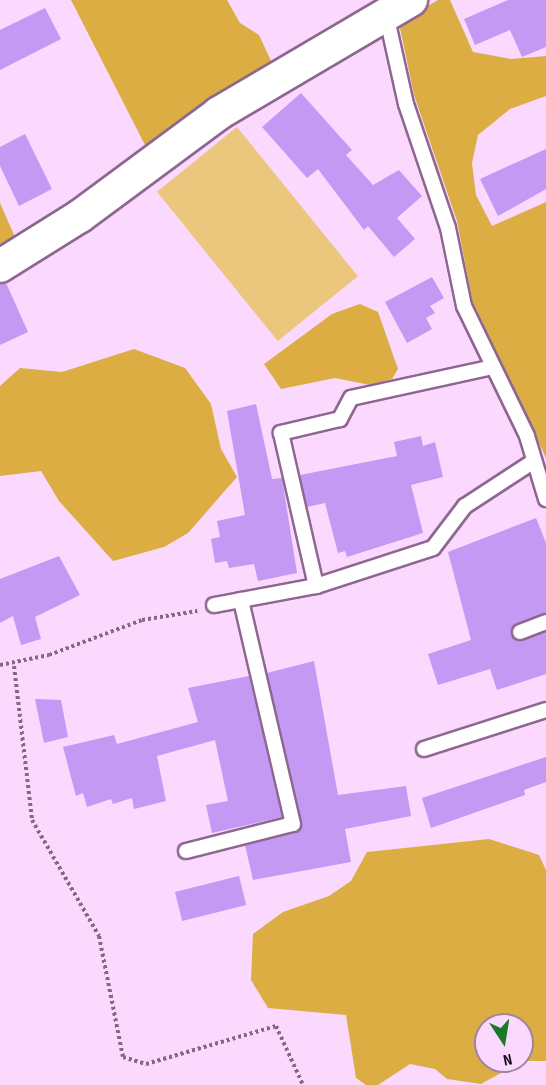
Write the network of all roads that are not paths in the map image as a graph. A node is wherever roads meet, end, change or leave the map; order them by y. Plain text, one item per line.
1 (397, 6) edge
2 (0, 266) edge
3 (493, 368) junction
4 (534, 461) junction
5 (546, 499) edge
6 (316, 586) junction
7 (241, 600) junction
8 (214, 605) road end
9 (546, 622) edge
10 (520, 632) dead end
11 (546, 710) edge
12 (424, 749) dead end
13 (186, 851) dead end

1 - 2 street
1 - 3 lane
3 - 4 lane
3 - 6 lane
4 - 5 lane
4 - 6 lane
6 - 7 lane
7 - 8 lane
7 - 13 lane
9 - 10 lane
11 - 12 lane

